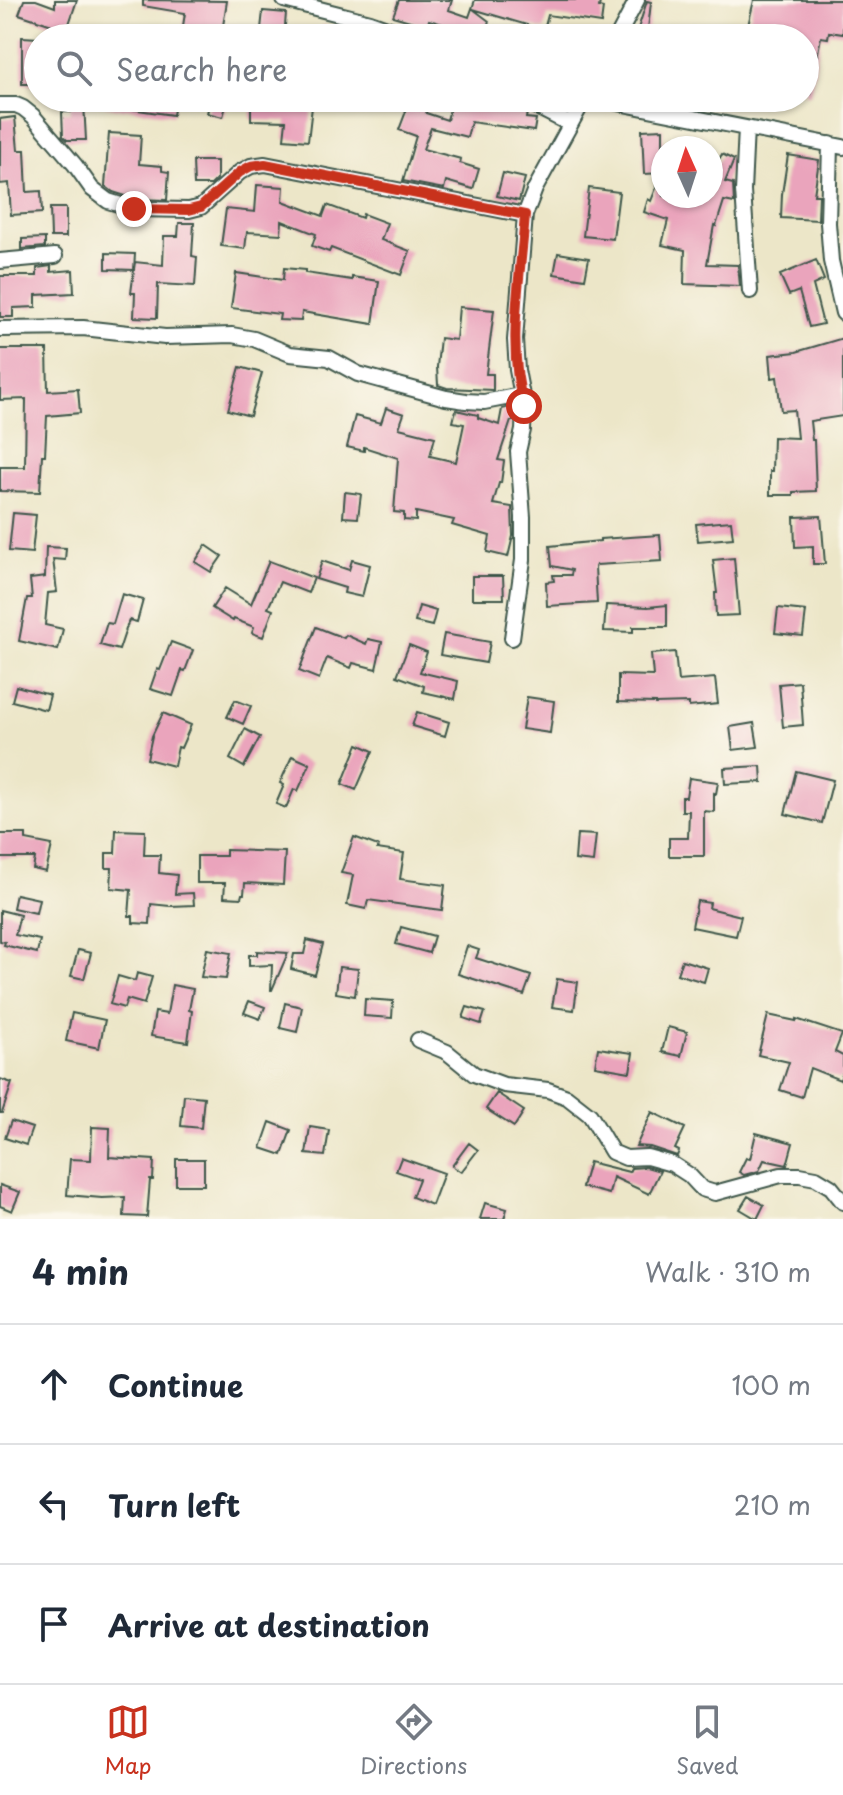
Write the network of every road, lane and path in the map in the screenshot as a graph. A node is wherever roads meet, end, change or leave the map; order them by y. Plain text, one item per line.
1 (284, 0) edge
2 (637, 0) edge
3 (376, 24) edge
4 (624, 24) edge
5 (0, 105) edge
6 (24, 109) edge
7 (28, 112) edge
8 (546, 112) edge
9 (577, 112) edge
10 (664, 112) edge
11 (570, 124) junction
12 (746, 128) junction
13 (836, 146) edge
14 (525, 215) junction
15 (55, 256) dead end
16 (0, 261) edge
17 (837, 262) edge
18 (750, 291) dead end
19 (843, 313) edge
20 (0, 329) edge
21 (521, 395) junction
22 (512, 638) dead end
23 (418, 1040) dead end
24 (843, 1202) edge

1 - 3 street
2 - 4 street
5 - 6 street
7 - 14 street
8 - 11 street
9 - 11 street
10 - 12 street
11 - 14 street
12 - 13 street
12 - 18 street
13 - 17 street
14 - 21 street
15 - 16 street
17 - 19 street
20 - 21 street
21 - 22 street
23 - 24 street

